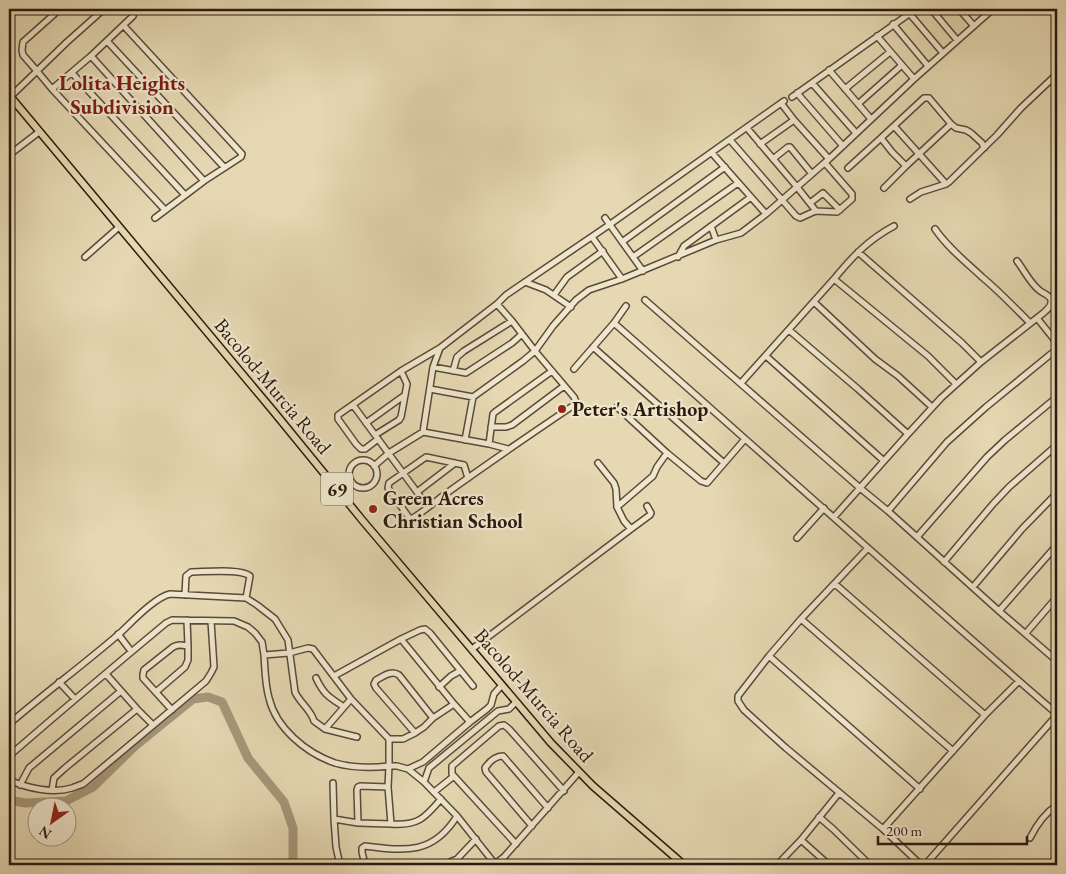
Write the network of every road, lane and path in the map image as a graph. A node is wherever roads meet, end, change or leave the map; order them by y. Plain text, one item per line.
1 (60, 9) edge
2 (104, 9) edge
3 (916, 9) edge
4 (931, 9) edge
5 (959, 9) edge
6 (992, 9) edge
7 (909, 13) junction
8 (133, 16) dead end
9 (893, 24) junction
10 (124, 26) junction
11 (974, 26) junction
12 (877, 36) junction
13 (957, 40) junction
14 (107, 41) junction
15 (890, 52) junction
16 (943, 52) junction
17 (91, 56) junction
18 (902, 65) junction
19 (928, 66) junction
20 (829, 70) junction
21 (37, 71) junction
22 (72, 73) junction
23 (1057, 74) edge
24 (914, 79) junction
25 (812, 83) junction
26 (52, 89) junction
27 (845, 89) junction
28 (9, 96) edge
29 (858, 104) junction
30 (871, 119) junction
31 (794, 120) junction
32 (951, 124) junction
33 (894, 126) junction
34 (747, 128) junction
35 (39, 132) junction
36 (856, 133) junction
37 (881, 138) junction
38 (730, 140) junction
39 (760, 144) junction
40 (843, 146) junction
41 (984, 148) junction
42 (712, 153) junction
43 (919, 154) junction
44 (9, 155) edge
45 (773, 159) junction
46 (827, 161) junction
47 (906, 166) junction
48 (224, 167) junction
49 (725, 167) junction
50 (848, 168) dead end
51 (812, 174) junction
52 (204, 181) junction
53 (738, 183) junction
54 (946, 184) junction
55 (797, 187) junction
56 (884, 188) dead end
57 (185, 195) junction
58 (751, 197) junction
59 (910, 199) dead end
60 (781, 200) junction
61 (810, 203) junction
62 (164, 210) junction
63 (840, 210) junction
64 (816, 211) junction
65 (766, 214) junction
66 (155, 218) dead end
67 (604, 218) dead end
68 (609, 225) junction
69 (711, 226) junction
70 (894, 226) dead end
71 (119, 227) junction
72 (935, 230) dead end
73 (592, 237) junction
74 (716, 240) junction
75 (622, 242) junction
76 (603, 251) junction
77 (858, 252) junction
78 (85, 257) dead end
79 (633, 257) junction
80 (678, 257) junction
81 (1017, 261) dead end
82 (643, 271) junction
83 (622, 279) junction
84 (834, 279) junction
85 (525, 282) junction
86 (554, 295) junction
87 (645, 300) dead end
88 (814, 302) junction
89 (497, 304) junction
90 (626, 306) dead end
91 (571, 307) junction
92 (1037, 318) junction
93 (512, 321) junction
94 (614, 322) junction
95 (1030, 323) junction
96 (789, 330) junction
97 (522, 334) junction
98 (1057, 343) edge
99 (593, 347) junction
100 (440, 348) junction
101 (1057, 348) edge
102 (535, 351) junction
103 (766, 356) junction
104 (981, 362) junction
105 (433, 367) junction
106 (574, 369) dead end
107 (401, 371) junction
108 (453, 371) junction
109 (552, 371) junction
110 (741, 384) junction
111 (956, 384) junction
112 (564, 386) junction
113 (430, 389) junction
114 (405, 396) junction
115 (473, 397) junction
116 (1057, 397) edge
117 (353, 405) junction
118 (617, 407) dead end
119 (932, 407) junction
120 (366, 423) junction
121 (491, 427) junction
122 (423, 432) junction
123 (908, 434) junction
124 (377, 437) junction
125 (745, 439) junction
126 (465, 440) junction
127 (489, 444) junction
128 (1057, 445) edge
129 (508, 449) junction
130 (667, 453) junction
131 (389, 454) junction
132 (884, 461) junction
133 (455, 463) junction
134 (598, 463) dead end
135 (724, 463) junction
136 (374, 466) junction
137 (403, 474) junction
138 (468, 478) junction
139 (352, 482) junction
140 (860, 488) junction
141 (338, 491) junction
142 (417, 492) junction
143 (1057, 493) edge
144 (647, 506) dead end
145 (428, 507) junction
146 (617, 508) junction
147 (824, 508) junction
148 (888, 511) junction
149 (834, 517) junction
150 (631, 529) junction
151 (917, 537) junction
152 (797, 538) dead end
153 (1057, 545) edge
154 (868, 548) junction
155 (944, 562) junction
156 (835, 584) junction
157 (973, 587) junction
158 (185, 595) junction
159 (1057, 597) edge
160 (246, 598) junction
161 (999, 611) junction
162 (802, 619) junction
163 (187, 620) junction
164 (210, 621) junction
165 (1026, 633) junction
166 (118, 634) junction
167 (400, 639) junction
168 (188, 646) junction
169 (472, 649) junction
170 (132, 651) junction
171 (289, 653) junction
172 (264, 656) junction
173 (769, 656) junction
174 (1057, 661) edge
175 (460, 671) junction
176 (106, 674) junction
177 (334, 676) junction
178 (316, 678) dead end
179 (1019, 681) junction
180 (59, 682) junction
181 (502, 685) junction
182 (474, 686) dead end
183 (440, 687) junction
184 (122, 691) junction
185 (156, 692) junction
186 (75, 699) junction
187 (351, 699) junction
188 (516, 702) junction
189 (454, 704) junction
190 (344, 707) junction
191 (137, 709) junction
192 (172, 710) junction
193 (985, 714) junction
194 (1057, 714) edge
195 (478, 716) junction
196 (434, 718) junction
197 (470, 722) junction
198 (484, 723) junction
199 (9, 724) edge
200 (153, 725) junction
201 (326, 729) junction
202 (415, 733) junction
203 (357, 737) dead end
204 (389, 739) junction
205 (450, 740) junction
206 (455, 746) junction
207 (953, 751) junction
208 (9, 756) edge
209 (423, 762) junction
210 (389, 766) junction
211 (429, 768) junction
212 (408, 769) junction
213 (579, 772) junction
214 (454, 776) junction
215 (9, 780) edge
216 (333, 782) dead end
217 (424, 782) junction
218 (20, 785) junction
219 (388, 787) junction
220 (920, 789) junction
221 (52, 790) junction
222 (564, 790) junction
223 (434, 792) junction
224 (839, 793) junction
225 (441, 799) junction
226 (1057, 804) edge
227 (548, 808) junction
228 (458, 816) junction
229 (818, 818) junction
230 (334, 820) junction
231 (358, 823) junction
232 (391, 824) junction
233 (532, 826) junction
234 (883, 829) junction
235 (1030, 838) dead end
236 (476, 839) junction
237 (800, 840) junction
238 (516, 844) junction
239 (780, 864) edge
240 (340, 865) edge
241 (365, 865) edge
242 (443, 865) edge
243 (495, 865) edge
244 (684, 865) edge
245 (829, 865) edge
246 (870, 865) edge
247 (921, 865) edge
248 (926, 865) edge

1 - 21 street
2 - 21 street
3 - 7 street
4 - 13 street
5 - 11 street
6 - 11 street
7 - 9 street
7 - 16 street
8 - 10 street
9 - 12 street
9 - 19 street
10 - 14 street
10 - 48 street
11 - 13 street
12 - 15 street
12 - 20 street
13 - 16 street
14 - 17 street
14 - 48 street
15 - 18 street
15 - 27 street
16 - 19 street
17 - 22 street
17 - 52 street
18 - 24 street
18 - 29 street
19 - 24 street
20 - 25 street
20 - 27 street
21 - 26 street
21 - 28 street
22 - 26 street
22 - 57 street
23 - 41 street
24 - 30 street
25 - 36 street
25 - 40 street
26 - 62 street
27 - 29 street
28 - 35 main road, Bacolod-Murcia Road / 69
29 - 30 street
30 - 36 street
31 - 34 street
31 - 39 street
31 - 46 street
32 - 33 street
32 - 41 street
32 - 43 street
33 - 37 street
33 - 43 street
34 - 38 street
34 - 39 street
35 - 44 street
35 - 71 main road, Bacolod-Murcia Road / 69
36 - 40 street
37 - 47 street
37 - 50 street
38 - 42 street
38 - 60 street
39 - 45 street
40 - 46 street
41 - 54 street
42 - 49 street
42 - 68 street
43 - 47 street
43 - 54 street
45 - 51 street
45 - 55 street
46 - 51 street
46 - 63 street
47 - 56 street
48 - 52 street
49 - 53 street
49 - 75 street
51 - 55 street
52 - 57 street
53 - 58 street
53 - 79 street
54 - 59 street
55 - 60 street
55 - 61 street
57 - 62 street
58 - 65 street
58 - 69 street
60 - 64 street
60 - 65 street
61 - 63 street
61 - 64 street
62 - 66 street
63 - 64 street
65 - 74 street
67 - 68 street
68 - 73 street
68 - 75 street
69 - 74 street
69 - 80 street
70 - 77 street
71 - 78 street
71 - 141 main road, Bacolod-Murcia Road / 69
72 - 95 street
73 - 76 street
73 - 85 street
74 - 80 street
75 - 79 street
76 - 83 street
76 - 86 street
77 - 84 street
77 - 104 street
79 - 82 street
80 - 82 street
81 - 92 street
82 - 83 street
83 - 91 street
84 - 88 street
84 - 111 street
85 - 86 street
85 - 89 street
86 - 91 street
87 - 110 street
88 - 96 street
88 - 119 street
89 - 93 street
89 - 100 street
90 - 94 street
91 - 102 street
92 - 95 street
92 - 98 street
93 - 97 street
93 - 108 street
94 - 99 street
94 - 125 street
95 - 104 street
96 - 103 street
96 - 123 street
97 - 102 street
97 - 108 street
99 - 106 street
99 - 135 street
100 - 105 street
100 - 107 street
101 - 148 street
102 - 109 street
102 - 115 street
103 - 110 street
103 - 132 street
104 - 111 street
105 - 108 street
105 - 113 street
107 - 114 street
107 - 117 street
109 - 112 street
109 - 121 street
110 - 140 street
111 - 119 street
112 - 121 street
112 - 129 street
113 - 115 street
113 - 122 street
114 - 120 street
114 - 124 street
115 - 126 street
116 - 151 street
117 - 120 street
117 - 124 street
118 - 130 street
119 - 123 street
120 - 124 street
121 - 127 street
122 - 126 street
122 - 131 street
123 - 132 street
124 - 131 street
125 - 135 street
125 - 147 street
126 - 127 street
127 - 129 street
128 - 155 street
129 - 138 street
130 - 135 street
130 - 146 street
131 - 136 street
131 - 137 street
132 - 140 street
133 - 137 street
133 - 138 street
133 - 142 street
134 - 146 street
136 - 139 street
136 - 139 street
137 - 142 street
137 - 145 street
138 - 145 street
139 - 141 street
140 - 148 street
140 - 149 street
141 - 169 main road, Bacolod-Murcia Road / 69
142 - 145 street
143 - 157 street
144 - 150 street
146 - 150 street
147 - 149 street
147 - 152 street
148 - 151 street
149 - 154 street
150 - 169 street
151 - 155 street
153 - 161 street
154 - 156 street
154 - 179 street
155 - 157 street
156 - 162 street
156 - 193 street
157 - 161 street
158 - 160 street
158 - 160 street
158 - 166 street
159 - 165 street
160 - 171 street
161 - 165 street
162 - 173 street
162 - 207 street
163 - 164 street
163 - 168 street
163 - 170 street
164 - 172 street
164 - 192 street
165 - 174 street
166 - 170 street
166 - 180 street
167 - 175 street
167 - 177 street
167 - 183 street
168 - 185 street
168 - 185 street
169 - 181 main road, Bacolod-Murcia Road / 69
170 - 176 street
171 - 172 street
171 - 177 street
171 - 201 street
172 - 210 street
173 - 220 street
173 - 224 street
175 - 182 street
175 - 183 street
176 - 184 street
176 - 186 street
177 - 187 street
178 - 190 street
179 - 193 street
179 - 194 street
180 - 186 street
180 - 199 street
181 - 188 main road, Bacolod-Murcia Road / 69
181 - 195 street
183 - 189 street
184 - 191 street
184 - 218 street
185 - 192 street
186 - 208 street
187 - 190 street
187 - 204 street
188 - 198 street
188 - 213 main road, Bacolod-Murcia Road / 69
189 - 196 street
189 - 197 street
190 - 201 street
191 - 200 street
191 - 221 street
192 - 200 street
193 - 207 street
194 - 248 street
195 - 197 street
195 - 198 street
196 - 202 street
196 - 202 street
197 - 205 street
198 - 206 street
200 - 221 street
201 - 203 street
202 - 204 street
204 - 210 street
205 - 206 street
205 - 209 street
206 - 211 street
207 - 220 street
209 - 211 street
209 - 212 street
210 - 212 street
210 - 219 street
211 - 217 street
212 - 217 street
213 - 222 street
213 - 244 main road, Bacolod-Murcia Road / 69
214 - 222 street
214 - 223 street
214 - 238 street
215 - 218 street
216 - 230 street
217 - 223 street
218 - 221 street
219 - 231 street
219 - 232 street
220 - 234 street
222 - 227 street
223 - 225 street
224 - 229 street
224 - 234 street
225 - 228 street
225 - 232 street
226 - 235 street
227 - 233 street
227 - 233 street
228 - 236 street
228 - 241 street
229 - 237 street
229 - 246 street
230 - 231 street
230 - 240 street
231 - 232 street
233 - 238 street
234 - 247 street
236 - 242 street
236 - 243 street
237 - 239 street
237 - 245 street
238 - 243 street

